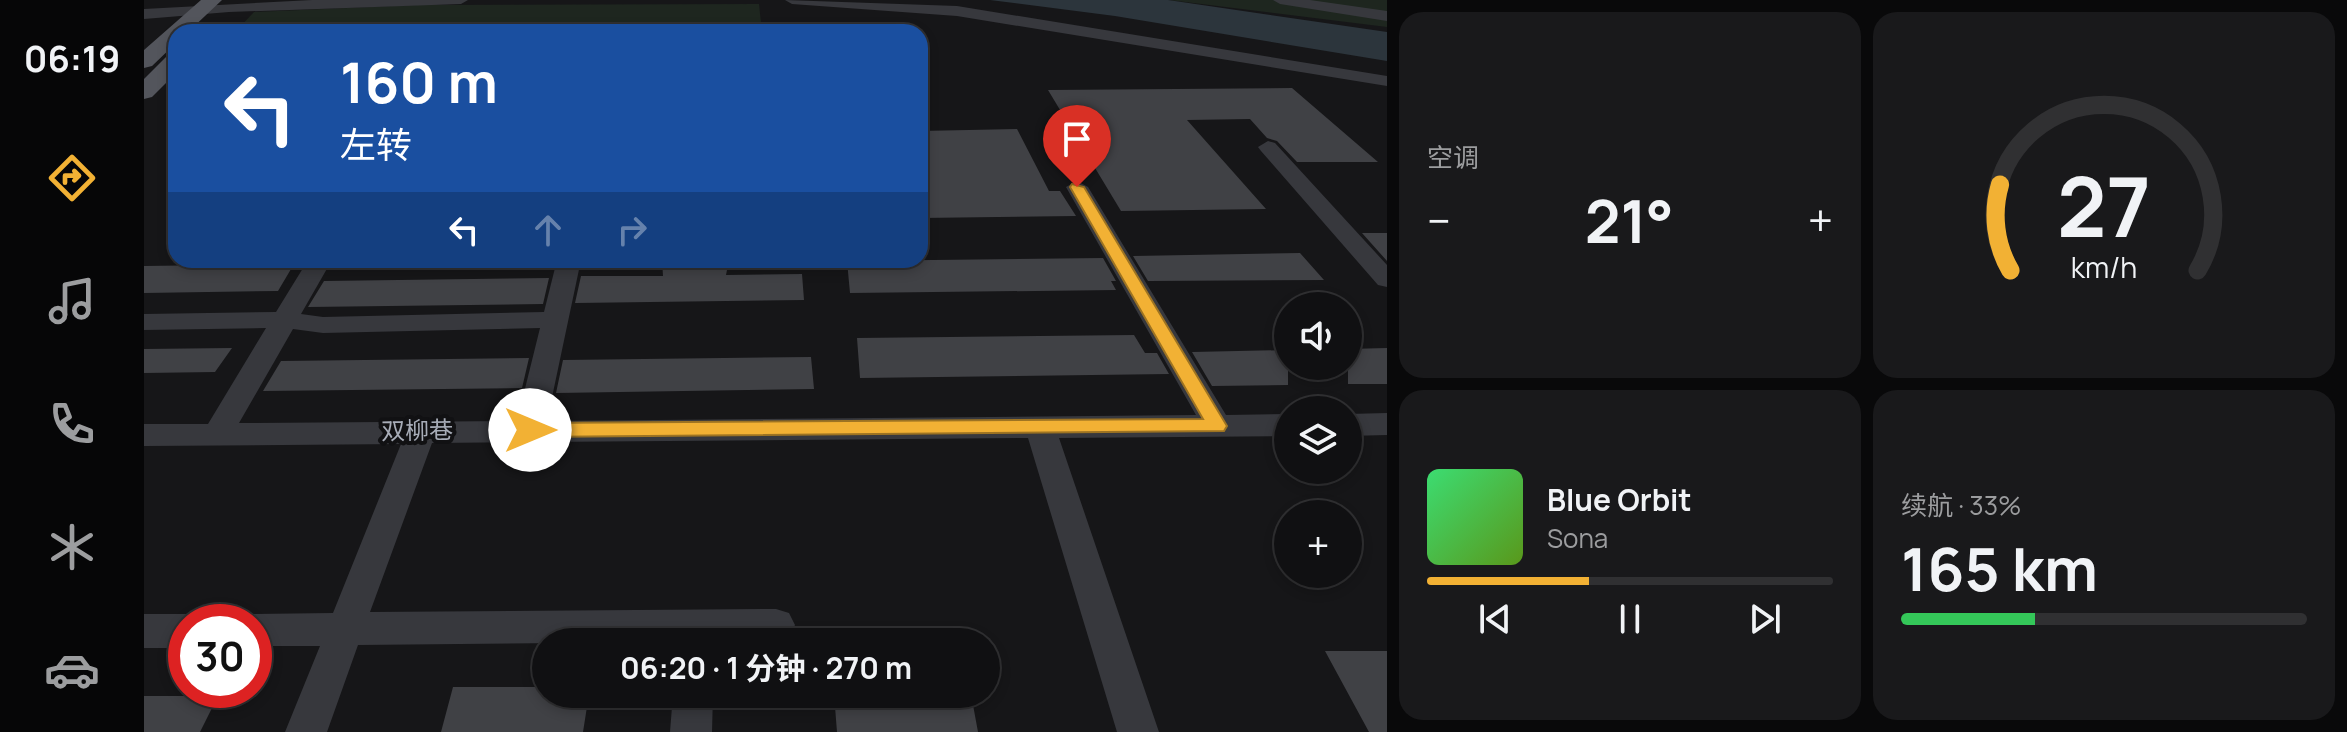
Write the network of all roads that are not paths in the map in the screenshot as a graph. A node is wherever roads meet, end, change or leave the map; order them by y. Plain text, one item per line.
1 (461, 0) edge
2 (792, 0) edge
3 (1280, 0) edge
4 (220, 4) edge
5 (144, 14) edge
6 (1387, 16) edge
7 (193, 24) edge
8 (209, 24) edge
9 (168, 43) edge
10 (144, 61) edge
11 (168, 68) edge
12 (1387, 81) edge
13 (144, 92) edge
14 (1268, 147) dead end
15 (1077, 187) dead end
16 (315, 268) edge
17 (567, 268) edge
18 (1387, 280) edge
19 (285, 320) junction
20 (555, 320) junction
21 (144, 322) edge
22 (1387, 424) edge
23 (1274, 425) edge
24 (1362, 425) edge
25 (1217, 426) junction
26 (1040, 427) junction
27 (530, 430) junction
28 (421, 431) junction
29 (218, 433) junction
30 (144, 435) edge
31 (776, 625) dead end
32 (749, 628) edge
33 (345, 629) junction
34 (272, 630) edge
35 (144, 631) edge
36 (168, 631) edge
37 (532, 632) edge
38 (692, 708) edge
39 (306, 732) edge
40 (691, 732) edge
41 (1138, 732) edge

1 - 4 street
2 - 12 street
3 - 6 street
4 - 5 street
4 - 7 main road
4 - 8 main road
9 - 10 main road
11 - 13 main road
14 - 18 street
15 - 25 street
16 - 19 street
17 - 20 street
19 - 20 street
19 - 21 street
19 - 29 street
20 - 27 street
22 - 24 street
23 - 25 street, 双柳巷
25 - 26 street, 双柳巷
26 - 27 street, 双柳巷
26 - 41 street
27 - 28 street, 双柳巷
28 - 29 street, 双柳巷
28 - 33 street
29 - 30 street, 双柳巷
31 - 32 street
33 - 34 street
33 - 37 street
33 - 39 street
35 - 36 street
38 - 40 street

